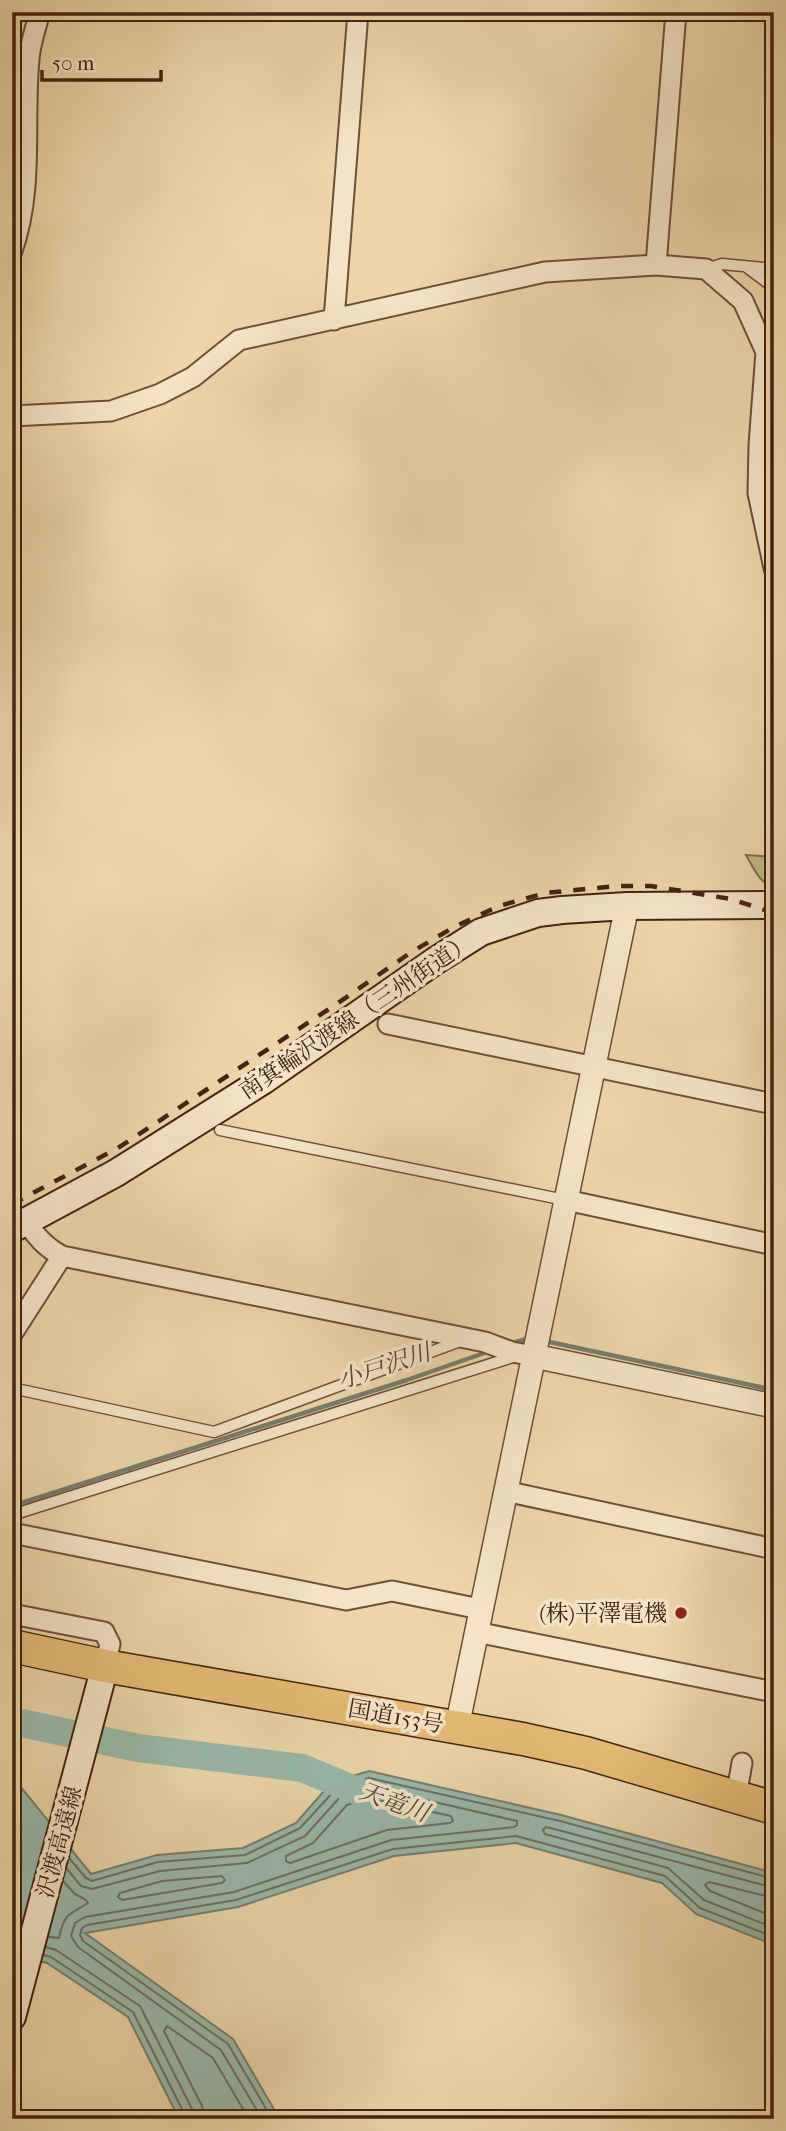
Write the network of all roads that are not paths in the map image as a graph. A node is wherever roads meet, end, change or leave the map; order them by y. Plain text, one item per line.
1 (40, 12) edge
2 (358, 12) edge
3 (677, 12) edge
4 (12, 251) edge
5 (656, 265) junction
6 (745, 266) junction
7 (706, 269) junction
8 (774, 269) edge
9 (774, 283) edge
10 (334, 320) junction
11 (12, 416) edge
12 (774, 568) edge
13 (774, 905) edge
14 (627, 906) junction
15 (387, 1024) dead end
16 (595, 1066) junction
17 (774, 1104) edge
18 (220, 1130) dead end
19 (566, 1200) junction
20 (19, 1226) edge
21 (774, 1245) edge
22 (62, 1255) junction
23 (12, 1334) edge
24 (476, 1340) junction
25 (529, 1348) junction
26 (12, 1388) edge
27 (774, 1406) edge
28 (505, 1492) junction
29 (12, 1515) edge
30 (12, 1533) edge
31 (774, 1549) edge
32 (480, 1609) junction
33 (12, 1614) edge
34 (476, 1632) junction
35 (12, 1646) edge
36 (103, 1676) junction
37 (774, 1692) edge
38 (457, 1727) junction
39 (742, 1763) dead end
40 (736, 1797) junction
41 (774, 1808) edge
42 (12, 2017) edge

1 - 4 street
2 - 10 street
3 - 5 street
5 - 7 street
5 - 10 street
6 - 7 lane
6 - 8 lane
6 - 9 lane
7 - 12 street
10 - 11 street
13 - 14 main road, 南箕輪沢渡線（三州街道）
14 - 16 street
14 - 20 main road, 南箕輪沢渡線（三州街道）
15 - 16 street
16 - 17 street
16 - 19 street
18 - 19 lane
19 - 21 street
19 - 25 street
20 - 22 street
22 - 23 street
22 - 24 street
24 - 25 street
24 - 26 lane
25 - 27 street
25 - 28 street
25 - 29 lane
28 - 31 street
28 - 32 street
30 - 32 street
32 - 34 street
33 - 36 street
34 - 37 street
34 - 38 street
35 - 36 highway, 国道153号
36 - 38 highway, 国道153号
36 - 42 main road, 沢渡高遠線
38 - 40 highway, 国道153号
39 - 40 street
40 - 41 highway, 国道153号

